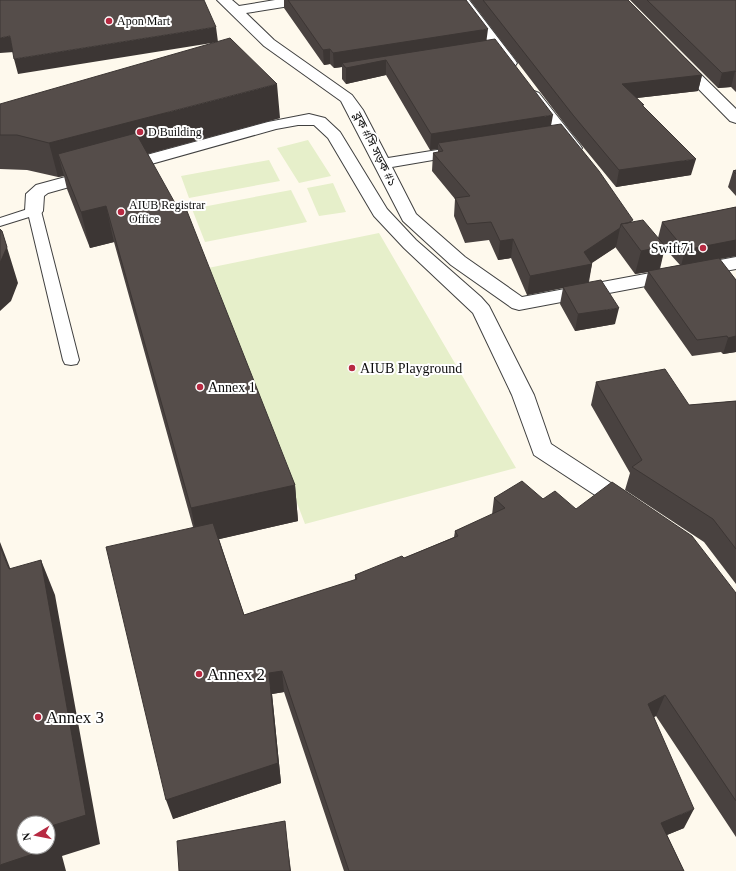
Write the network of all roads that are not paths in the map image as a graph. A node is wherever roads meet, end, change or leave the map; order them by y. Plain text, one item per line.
1 (302, 0) edge
2 (462, 0) edge
3 (230, 5) edge
4 (498, 48) junction
5 (482, 50) edge
6 (673, 55) edge
7 (736, 118) edge
8 (477, 149) edge
9 (583, 159) edge
10 (382, 164) junction
11 (34, 211) junction
12 (0, 222) edge
13 (736, 263) edge
14 (71, 360) dead end
15 (643, 515) edge

1 - 3 street
2 - 4 street
3 - 10 street, ব্লক #সি সড়ক #১
4 - 5 street
4 - 9 street
6 - 7 street
8 - 10 street
10 - 13 street, ব্লক #সি সড়ক #১
11 - 12 lane
11 - 14 lane
11 - 15 street

